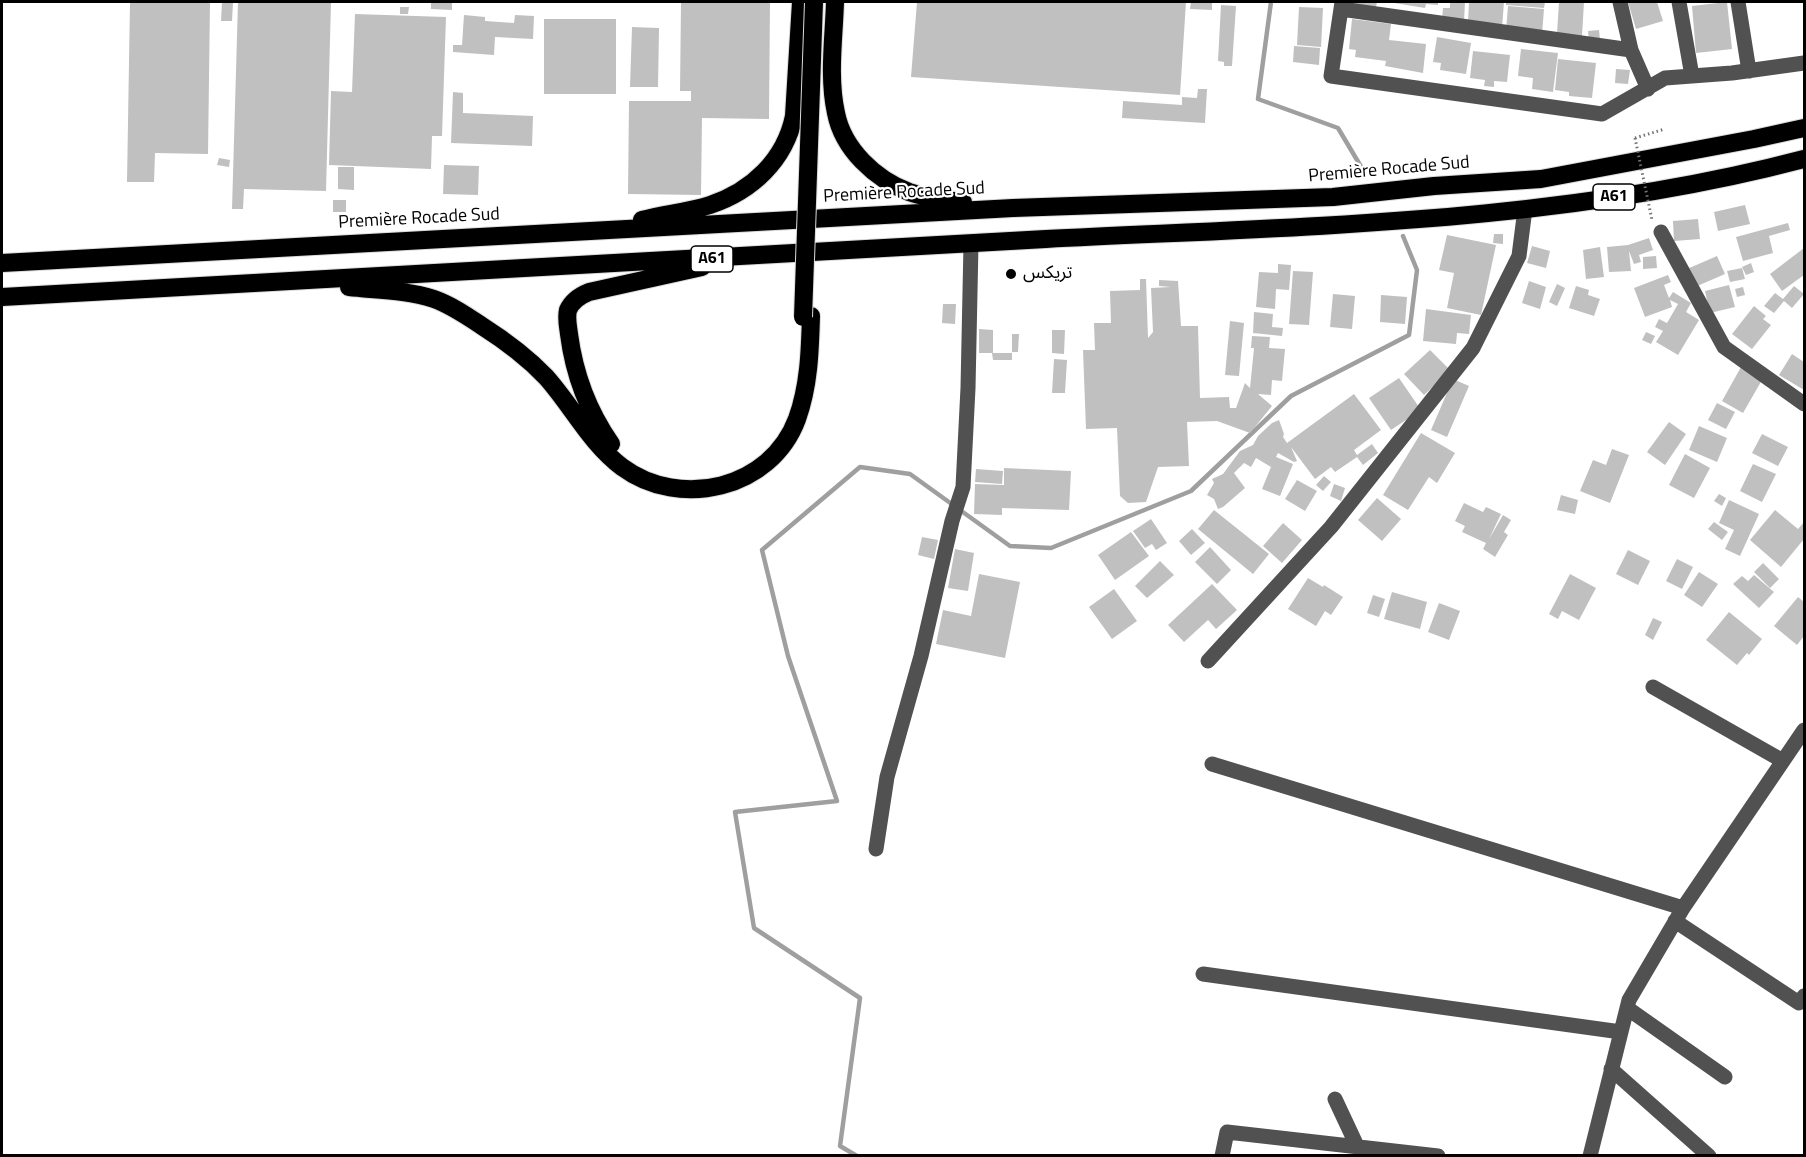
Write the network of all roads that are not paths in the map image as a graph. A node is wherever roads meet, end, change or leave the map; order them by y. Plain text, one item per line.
1 (801, 2) edge
2 (814, 2) edge
3 (823, 2) edge
4 (835, 2) edge
5 (1620, 2) edge
6 (1679, 2) edge
7 (1738, 2) edge
8 (1341, 5) edge
9 (1631, 50) junction
10 (1804, 63) edge
11 (1749, 71) junction
12 (1692, 76) junction
13 (1648, 89) junction
14 (1804, 128) edge
15 (1804, 159) edge
16 (1013, 208) junction
17 (1525, 209) junction
18 (1657, 226) road end
19 (614, 230) junction
20 (971, 244) junction
21 (739, 257) junction
22 (2, 264) edge
23 (269, 282) junction
24 (2, 297) edge
25 (807, 316) junction
26 (1804, 404) edge
27 (1208, 662) dead end
28 (1653, 687) dead end
29 (1804, 730) edge
30 (1799, 750) edge
31 (1783, 761) junction
32 (1212, 764) dead end
33 (876, 849) dead end
34 (1679, 914) junction
35 (1203, 974) dead end
36 (1804, 996) edge
37 (1627, 1008) junction
38 (1621, 1032) junction
39 (1611, 1069) junction
40 (1725, 1077) dead end
41 (1335, 1099) dead end
42 (1357, 1146) junction
43 (1222, 1155) edge
44 (1437, 1155) edge
45 (1590, 1155) edge
46 (1709, 1155) edge

1 - 19 highway
2 - 25 highway, bridge
3 - 25 highway
4 - 16 highway
5 - 9 street
6 - 12 street
7 - 11 street
8 - 9 street
8 - 13 street
9 - 13 street
10 - 11 street
11 - 12 street
12 - 13 street
14 - 16 highway, Première Rocade Sud / A61
15 - 17 highway, A61
16 - 19 highway, Première Rocade Sud / A61
17 - 20 highway, A61
17 - 27 street
18 - 26 street
19 - 22 highway, Première Rocade Sud / A61
20 - 21 highway, A61
20 - 33 street
21 - 23 highway, A61
21 - 25 highway
23 - 24 highway, A61
23 - 25 highway
28 - 31 street
29 - 30 street
30 - 31 street
31 - 34 street
32 - 34 street
34 - 36 street
34 - 37 street
35 - 38 street
37 - 38 street
37 - 40 street
38 - 39 street
39 - 45 street
39 - 46 street
41 - 42 street
42 - 43 street
42 - 44 street

